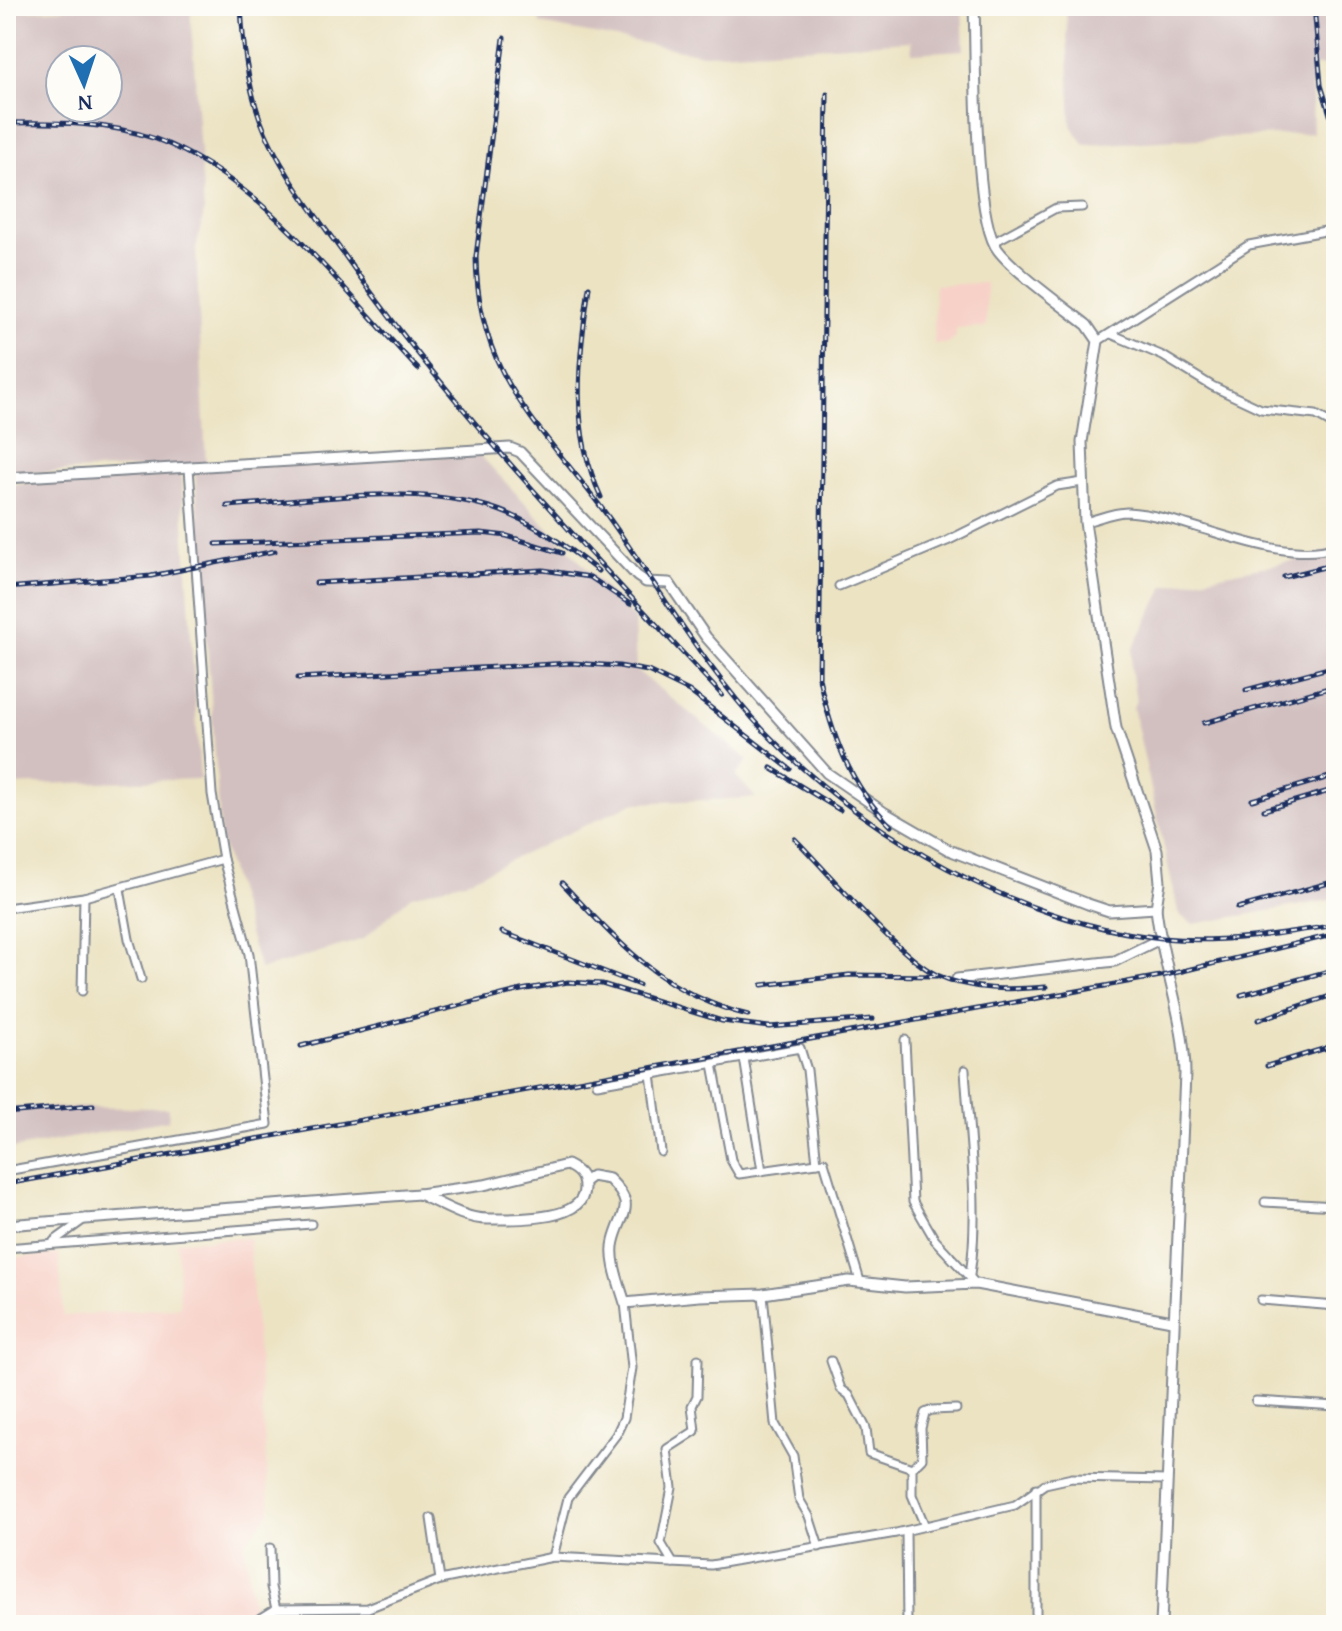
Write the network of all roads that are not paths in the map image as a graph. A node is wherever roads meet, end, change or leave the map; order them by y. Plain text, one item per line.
1 (974, 6) edge
2 (1082, 207) dead end
3 (1336, 229) edge
4 (994, 242) junction
5 (1111, 334) junction
6 (1098, 341) junction
7 (1336, 426) edge
8 (189, 468) junction
9 (6, 478) edge
10 (1083, 482) junction
11 (1085, 522) junction
12 (1336, 547) edge
13 (839, 586) dead end
14 (223, 859) junction
15 (120, 889) junction
16 (84, 897) junction
17 (6, 908) edge
18 (1156, 908) junction
19 (1162, 938) junction
20 (141, 979) dead end
21 (957, 979) dead end
22 (82, 991) dead end
23 (905, 1040) dead end
24 (744, 1058) junction
25 (713, 1064) junction
26 (965, 1070) dead end
27 (651, 1074) junction
28 (597, 1084) dead end
29 (661, 1152) dead end
30 (817, 1163) junction
31 (6, 1171) edge
32 (762, 1171) junction
33 (584, 1182) junction
34 (419, 1194) junction
35 (1265, 1202) dead end
36 (1336, 1206) edge
37 (88, 1217) junction
38 (311, 1224) dead end
39 (6, 1225) edge
40 (52, 1243) junction
41 (6, 1248) edge
42 (973, 1279) junction
43 (860, 1281) junction
44 (763, 1294) junction
45 (1261, 1300) dead end
46 (625, 1303) junction
47 (1336, 1306) edge
48 (1172, 1321) junction
49 (698, 1359) dead end
50 (831, 1361) dead end
51 (1256, 1401) dead end
52 (1336, 1406) edge
53 (956, 1409) dead end
54 (912, 1468) junction
55 (1167, 1480) junction
56 (1036, 1488) junction
57 (431, 1518) dead end
58 (925, 1526) junction
59 (906, 1531) junction
60 (819, 1547) junction
61 (270, 1548) dead end
62 (553, 1557) junction
63 (673, 1563) junction
64 (440, 1580) junction
65 (276, 1609) junction
66 (250, 1625) edge
67 (907, 1625) edge
68 (1036, 1625) edge
69 (1161, 1625) edge

1 - 4 street
2 - 4 street
3 - 5 street
4 - 6 street
5 - 6 street
5 - 7 street
6 - 10 street
8 - 9 street
8 - 14 street
8 - 18 street
10 - 11 street
10 - 13 street
11 - 12 street
11 - 18 street
14 - 15 street
14 - 31 street
15 - 16 street
15 - 20 street
16 - 17 street
16 - 22 street
18 - 19 street
19 - 21 street
19 - 48 street
23 - 42 street
24 - 25 street
24 - 30 street
24 - 32 street
25 - 27 street
25 - 32 street
26 - 42 street
27 - 28 street
27 - 29 street
30 - 32 street
30 - 43 street
33 - 34 street
33 - 34 street
33 - 46 street
34 - 37 street
35 - 36 street
37 - 39 street
37 - 40 street
38 - 40 street
40 - 41 street
42 - 43 street
42 - 48 street
43 - 44 street
44 - 46 street
44 - 60 street
45 - 47 street
46 - 62 street
48 - 55 street
49 - 63 street
50 - 54 street
51 - 52 street
53 - 54 street
54 - 58 street
55 - 56 street
55 - 69 street
56 - 58 street
56 - 68 street
57 - 64 street
58 - 59 street
59 - 60 street
59 - 67 street
60 - 63 street
61 - 65 street
62 - 63 street
62 - 64 street
64 - 65 street
65 - 66 street

